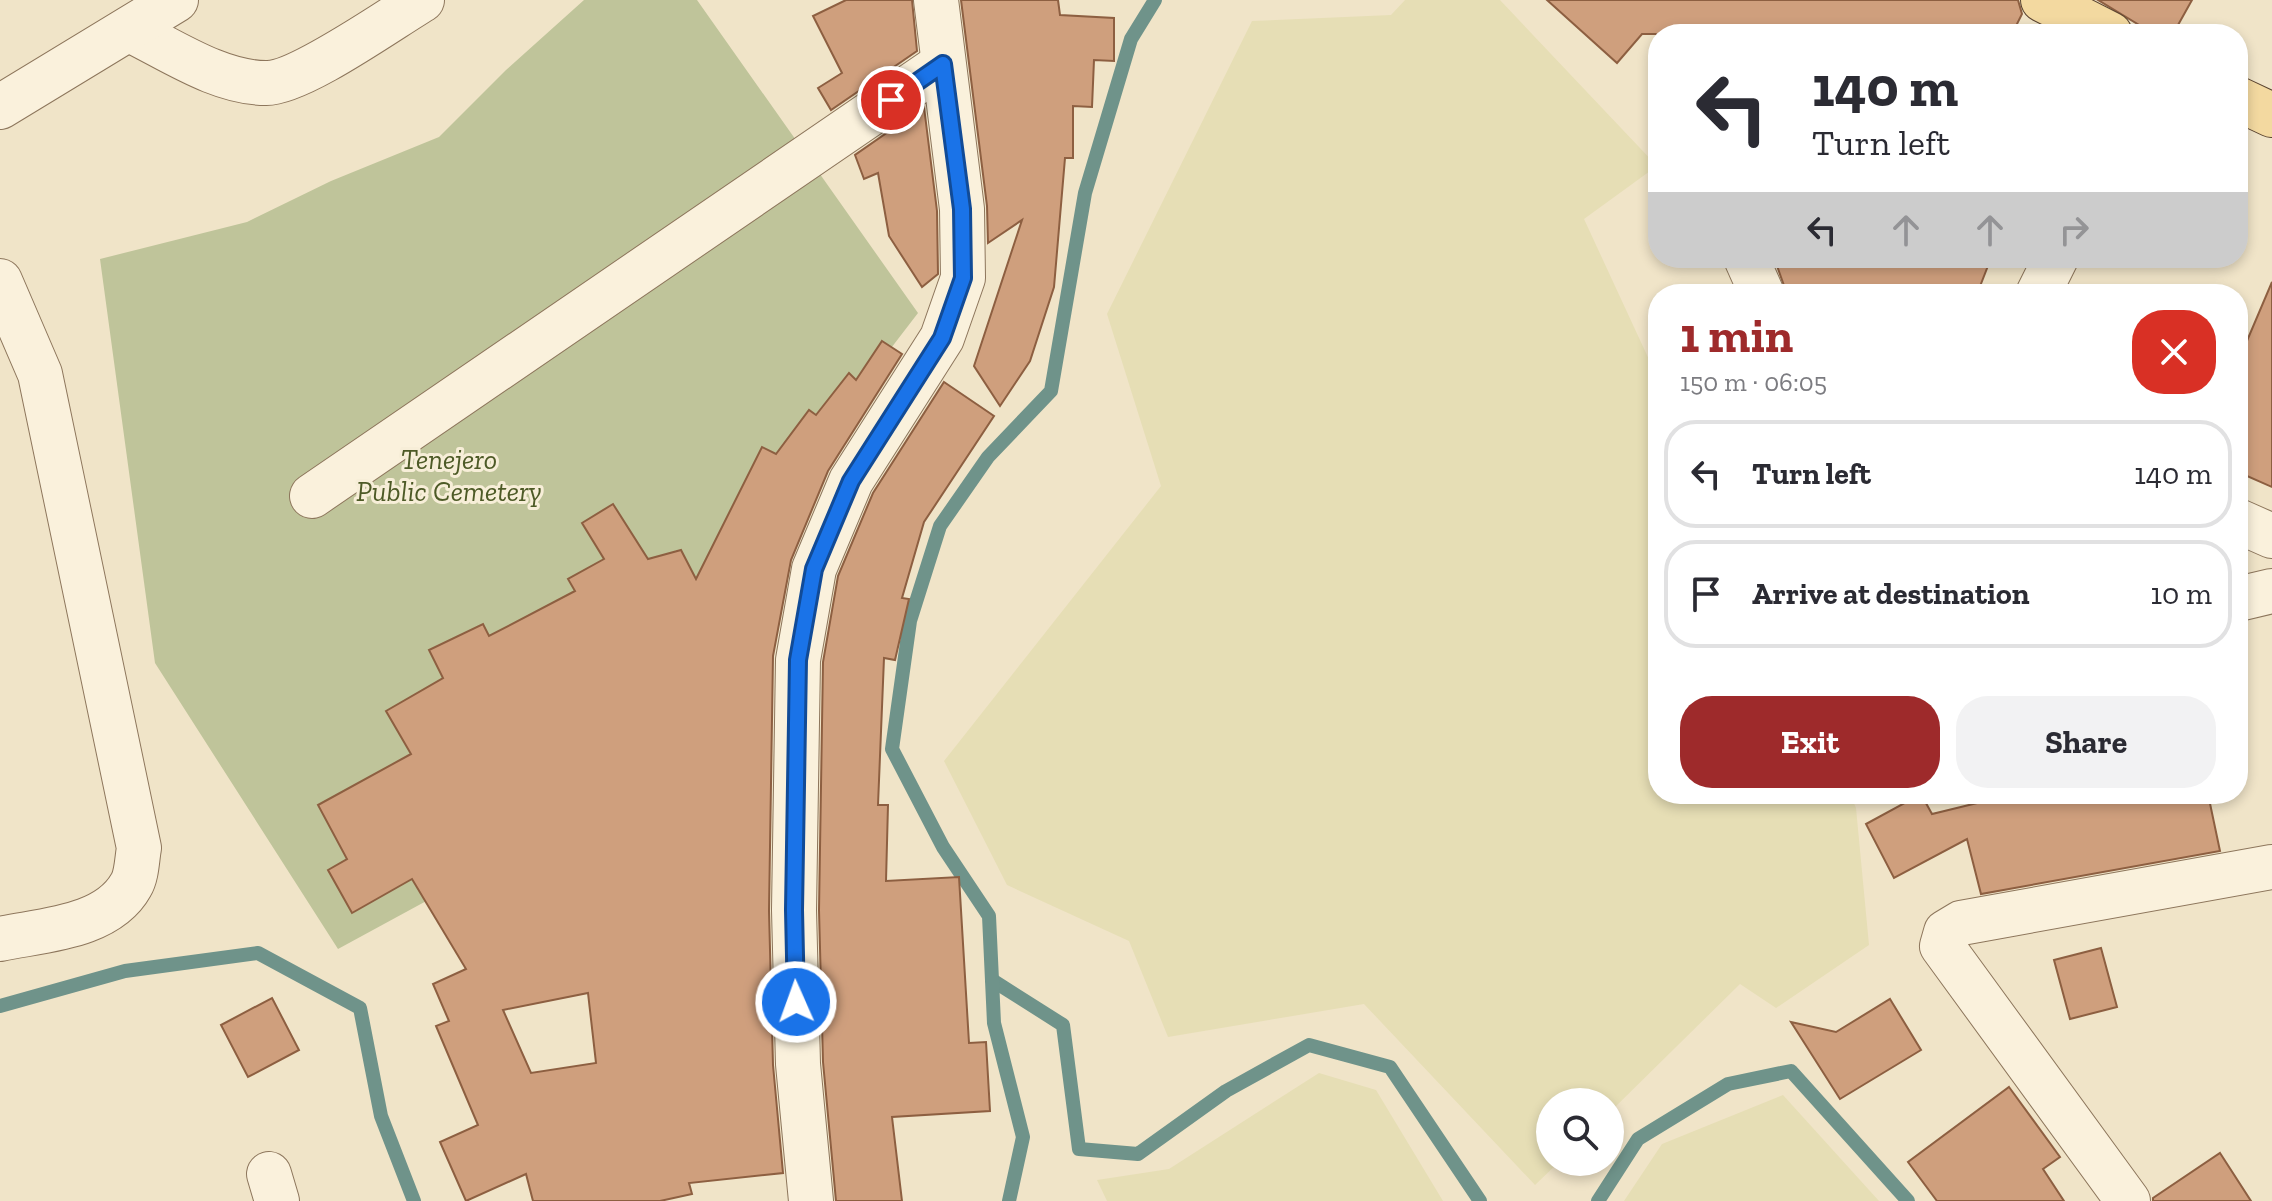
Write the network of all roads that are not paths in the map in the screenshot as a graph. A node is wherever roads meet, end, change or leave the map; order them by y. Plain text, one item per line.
1 (176, 0) edge
2 (422, 0) edge
3 (936, 0) edge
4 (2043, 0) edge
5 (2090, 24) edge
6 (130, 30) junction
7 (943, 64) junction
8 (2248, 104) edge
9 (0, 107) edge
10 (2272, 115) edge
11 (0, 281) edge
12 (312, 496) dead end
13 (2248, 525) edge
14 (2272, 536) edge
15 (2272, 591) edge
16 (2248, 597) edge
17 (2272, 867) edge
18 (0, 939) edge
19 (811, 1201) edge
20 (2128, 1201) edge

1 - 6 street
2 - 6 street
3 - 7 street
4 - 5 main road
6 - 9 street
7 - 12 street
7 - 19 street
8 - 10 main road
11 - 18 street
13 - 14 street
15 - 16 street
17 - 20 street

